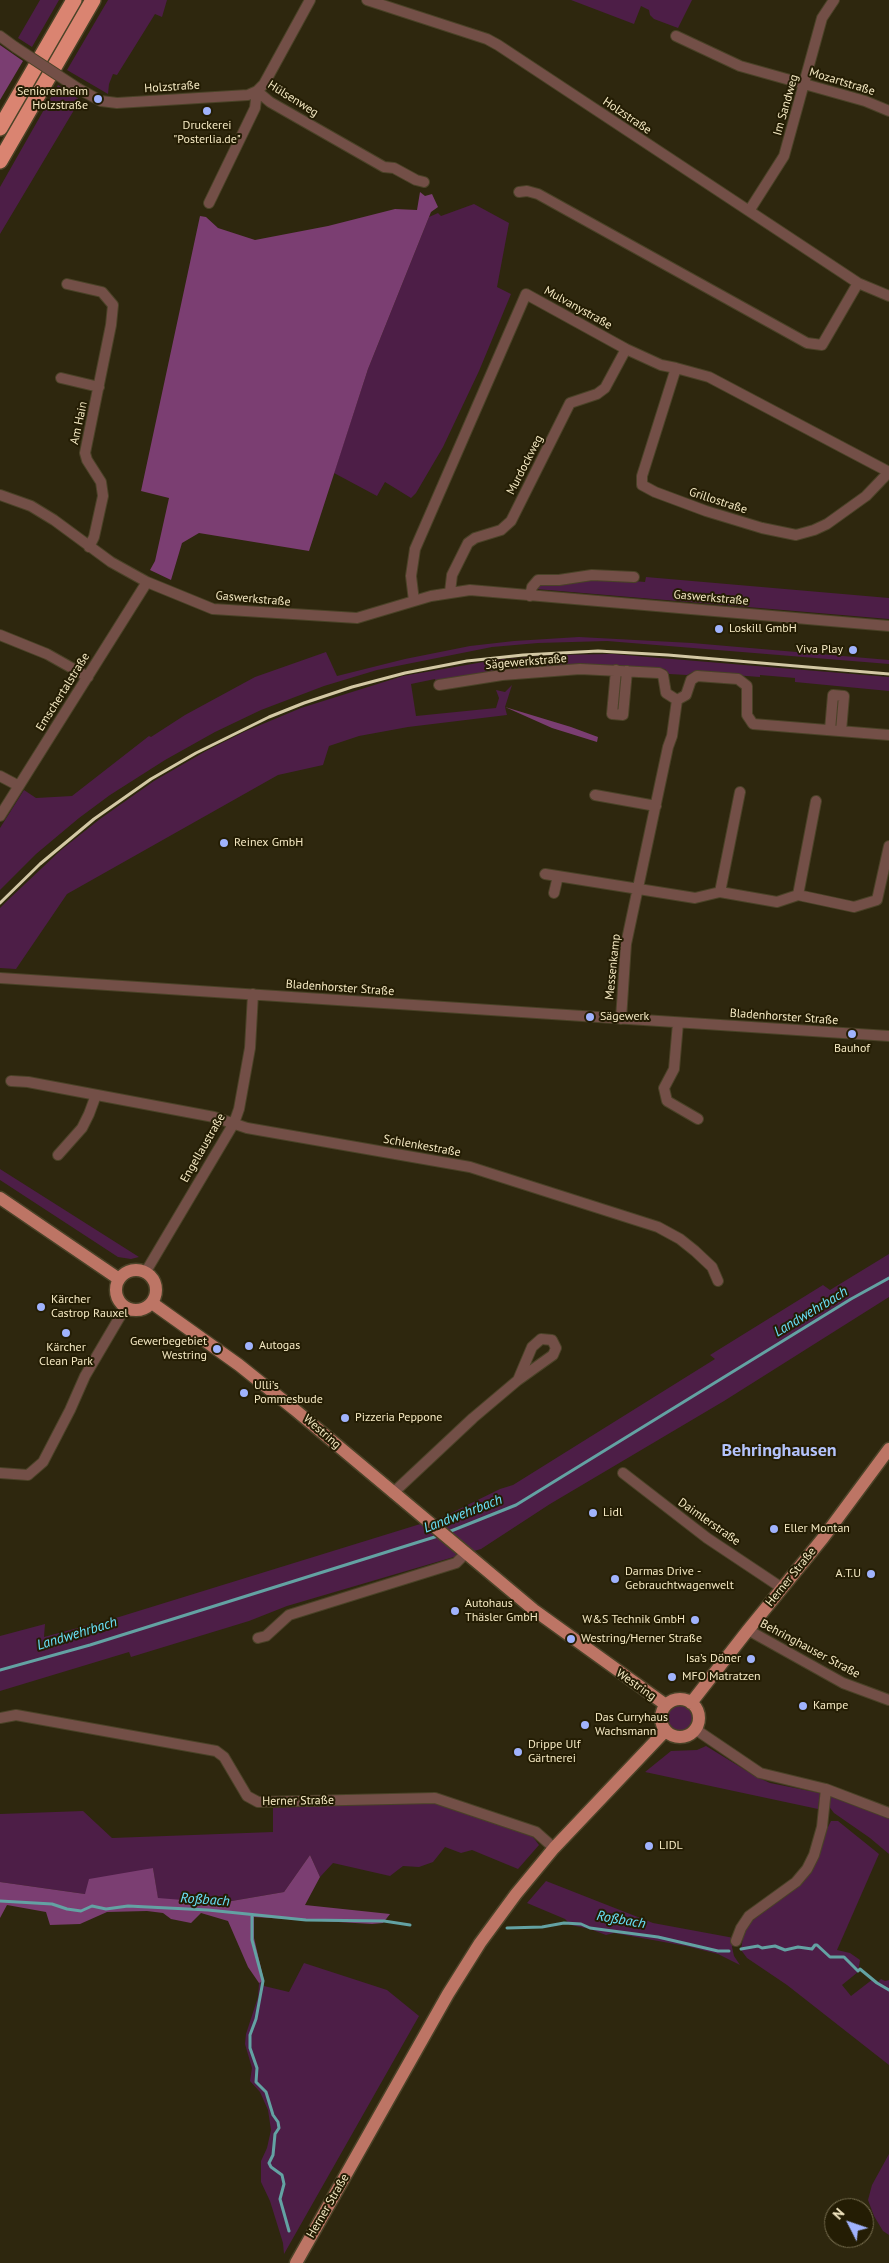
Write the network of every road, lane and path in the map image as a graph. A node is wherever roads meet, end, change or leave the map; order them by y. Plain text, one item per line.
1 (74, 0) edge
2 (93, 0) edge
3 (310, 0) edge
4 (367, 0) edge
5 (834, 0) edge
6 (0, 36) edge
7 (676, 36) dead end
8 (805, 84) junction
9 (257, 91) junction
10 (889, 111) edge
11 (0, 128) edge
12 (0, 161) edge
13 (424, 182) dead end
14 (519, 192) dead end
15 (209, 203) dead end
16 (749, 211) junction
17 (858, 283) junction
18 (67, 284) dead end
19 (889, 296) edge
20 (626, 348) junction
21 (676, 368) junction
22 (61, 378) dead end
23 (99, 387) junction
24 (889, 472) edge
25 (0, 494) edge
26 (89, 547) junction
27 (634, 577) dead end
28 (147, 582) junction
29 (450, 592) junction
30 (530, 596) junction
31 (414, 601) junction
32 (889, 626) edge
33 (0, 635) edge
34 (616, 670) junction
35 (627, 671) junction
36 (88, 677) junction
37 (439, 685) dead end
38 (677, 700) junction
39 (830, 730) junction
40 (841, 731) junction
41 (889, 735) edge
42 (0, 776) edge
43 (19, 786) junction
44 (740, 792) dead end
45 (595, 795) dead end
46 (816, 801) dead end
47 (656, 806) junction
48 (0, 816) edge
49 (889, 846) edge
50 (545, 874) dead end
51 (558, 876) junction
52 (639, 888) junction
53 (720, 892) junction
54 (554, 894) dead end
55 (798, 895) junction
56 (0, 978) edge
57 (253, 994) junction
58 (621, 1019) junction
59 (678, 1023) junction
60 (889, 1036) edge
61 (11, 1081) dead end
62 (96, 1095) junction
63 (698, 1119) dead end
64 (234, 1123) junction
65 (58, 1155) dead end
66 (0, 1198) edge
67 (145, 1273) junction
68 (119, 1279) junction
69 (718, 1281) dead end
70 (152, 1303) junction
71 (125, 1308) junction
72 (518, 1380) dead end
73 (889, 1449) edge
74 (0, 1473) edge
75 (623, 1473) dead end
76 (393, 1493) junction
77 (462, 1552) junction
78 (782, 1588) junction
79 (748, 1630) junction
80 (258, 1638) dead end
81 (889, 1700) edge
82 (691, 1703) junction
83 (666, 1705) junction
84 (0, 1718) edge
85 (695, 1729) junction
86 (665, 1731) junction
87 (826, 1789) junction
88 (889, 1813) edge
89 (554, 1848) junction
90 (736, 1941) dead end
91 (296, 2263) edge

1 - 11 highway
2 - 12 highway
3 - 9 street
4 - 16 street, Holzstraße
5 - 8 street, Im Sandweg
6 - 9 street, Holzstraße, bridge
7 - 8 street, Mozartstraße
8 - 10 street, Mozartstraße
8 - 16 street, Im Sandweg
9 - 13 street, Hülsenweg
9 - 15 street, Hülsenweg
14 - 17 street
16 - 17 street, Holzstraße
17 - 19 street, Holzstraße
18 - 23 street, Am Hain
20 - 21 street, Mulvanystraße
20 - 29 street, Murdockweg
20 - 31 street, Mulvanystraße
21 - 24 street, Mulvanystraße
21 - 24 street, Grillostraße
22 - 23 street, Am Hain
23 - 26 street, Am Hain
25 - 26 street, Gaswerkstraße
26 - 28 street, Gaswerkstraße
27 - 30 street
28 - 31 street, Gaswerkstraße
28 - 36 street, Emschertalstraße
29 - 30 street, Gaswerkstraße
29 - 31 street, Gaswerkstraße
30 - 32 street, Gaswerkstraße
33 - 36 street
34 - 35 street, Sägewerkstraße
34 - 35 street
34 - 37 street, Sägewerkstraße
35 - 38 street, Sägewerkstraße
36 - 43 street, Emschertalstraße
38 - 39 street
38 - 47 street, Messenkamp
39 - 40 street
39 - 40 street
40 - 41 street
42 - 43 street
43 - 48 street, Emschertalstraße
44 - 53 street
45 - 47 street
46 - 55 street
47 - 52 street, Messenkamp
49 - 55 street
50 - 51 street
51 - 52 street
51 - 54 street
52 - 53 street
52 - 58 street, Messenkamp
53 - 55 street
56 - 57 street, Bladenhorster Straße
57 - 58 street, Bladenhorster Straße
57 - 64 street, Engellaustraße
58 - 59 street, Bladenhorster Straße
59 - 60 street, Bladenhorster Straße
59 - 63 street
61 - 62 street, Schlenkestraße
62 - 64 street, Schlenkestraße
62 - 65 street
64 - 67 street, Engellaustraße
64 - 69 street, Schlenkestraße
66 - 68 main road
67 - 68 main road
67 - 70 main road
68 - 71 main road
70 - 71 main road
70 - 76 main road, Westring
71 - 74 street
72 - 76 street
73 - 78 main road, Herner Straße
75 - 78 street, Daimlerstraße
76 - 77 main road, Westring
77 - 80 street
77 - 83 main road, Westring
78 - 79 main road, Herner Straße
79 - 81 street, Behringhauser Straße
79 - 82 main road, Herner Straße
82 - 83 main road
82 - 85 main road
83 - 86 main road
84 - 89 street, Herner Straße
85 - 86 main road
85 - 87 street
86 - 89 main road, Herner Straße
87 - 88 street
87 - 90 street
89 - 91 main road, Herner Straße

